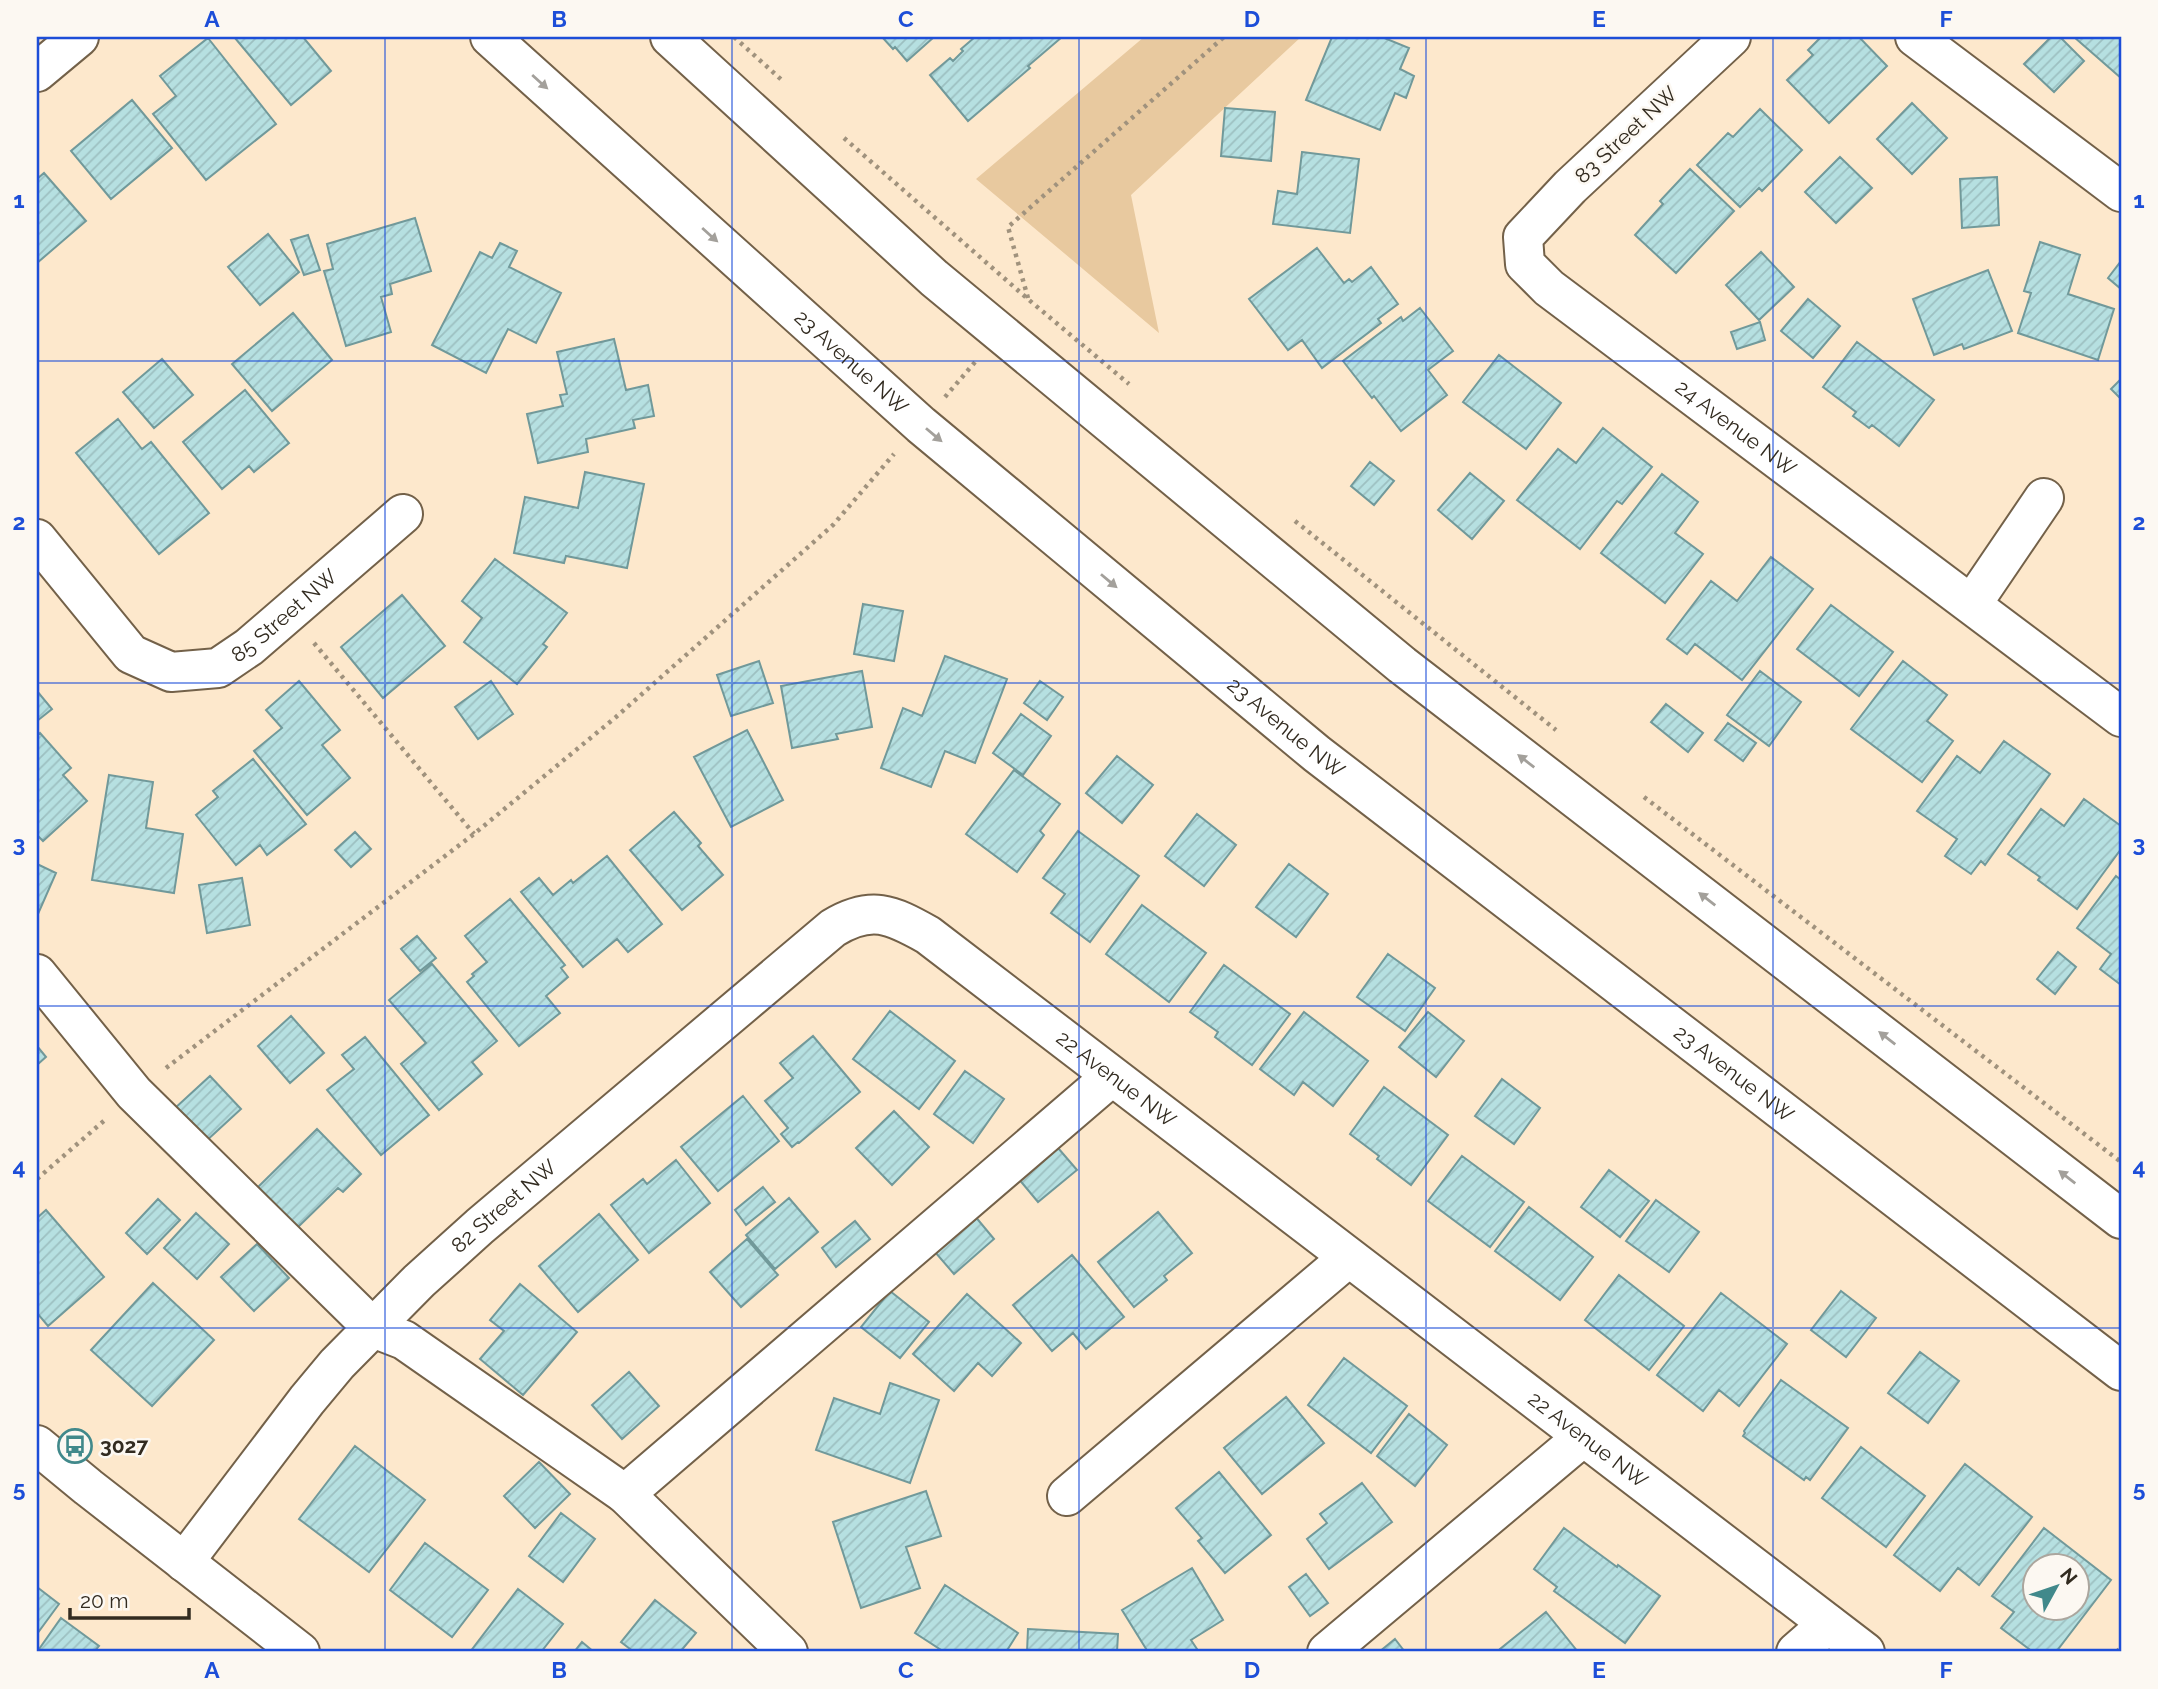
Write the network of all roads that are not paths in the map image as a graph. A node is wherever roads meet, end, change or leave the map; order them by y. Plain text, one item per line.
1 (79, 37) edge
2 (490, 37) edge
3 (670, 37) edge
4 (1731, 37) edge
5 (1915, 37) edge
6 (37, 72) edge
7 (2121, 192) edge
8 (1523, 237) joint
9 (2044, 498) dead end
10 (403, 514) dead end
11 (37, 539) edge
12 (1972, 604) junction
13 (2121, 717) edge
14 (876, 914) joint
15 (37, 974) edge
16 (1111, 1077) junction
17 (2121, 1219) edge
18 (1348, 1258) junction
19 (373, 1328) junction
20 (2121, 1371) edge
21 (1583, 1437) junction
22 (37, 1445) edge
23 (625, 1494) junction
24 (1067, 1496) dead end
25 (184, 1562) junction
26 (1828, 1624) junction
27 (300, 1652) edge
28 (788, 1652) edge
29 (1328, 1652) edge
30 (1796, 1652) edge
31 (1864, 1652) edge

1 - 6 street
2 -> 20 street, 23 Avenue NW
17 -> 3 street
4 - 8 street, 83 Street NW
5 - 7 street
8 - 12 street, 24 Avenue NW
9 - 12 street
10 - 11 street, 85 Street NW
12 - 13 street, 24 Avenue NW
14 - 16 street, 22 Avenue NW
14 - 19 street, 82 Street NW
15 - 19 street
16 - 18 street, 22 Avenue NW
16 - 23 street
18 - 21 street, 22 Avenue NW
18 - 24 street
19 - 23 street
19 - 25 street, 82 Street NW
21 - 26 street, 22 Avenue NW
21 - 29 street
22 - 25 street
23 - 28 street
25 - 27 street
26 - 30 street
26 - 31 street, 22 Avenue NW

